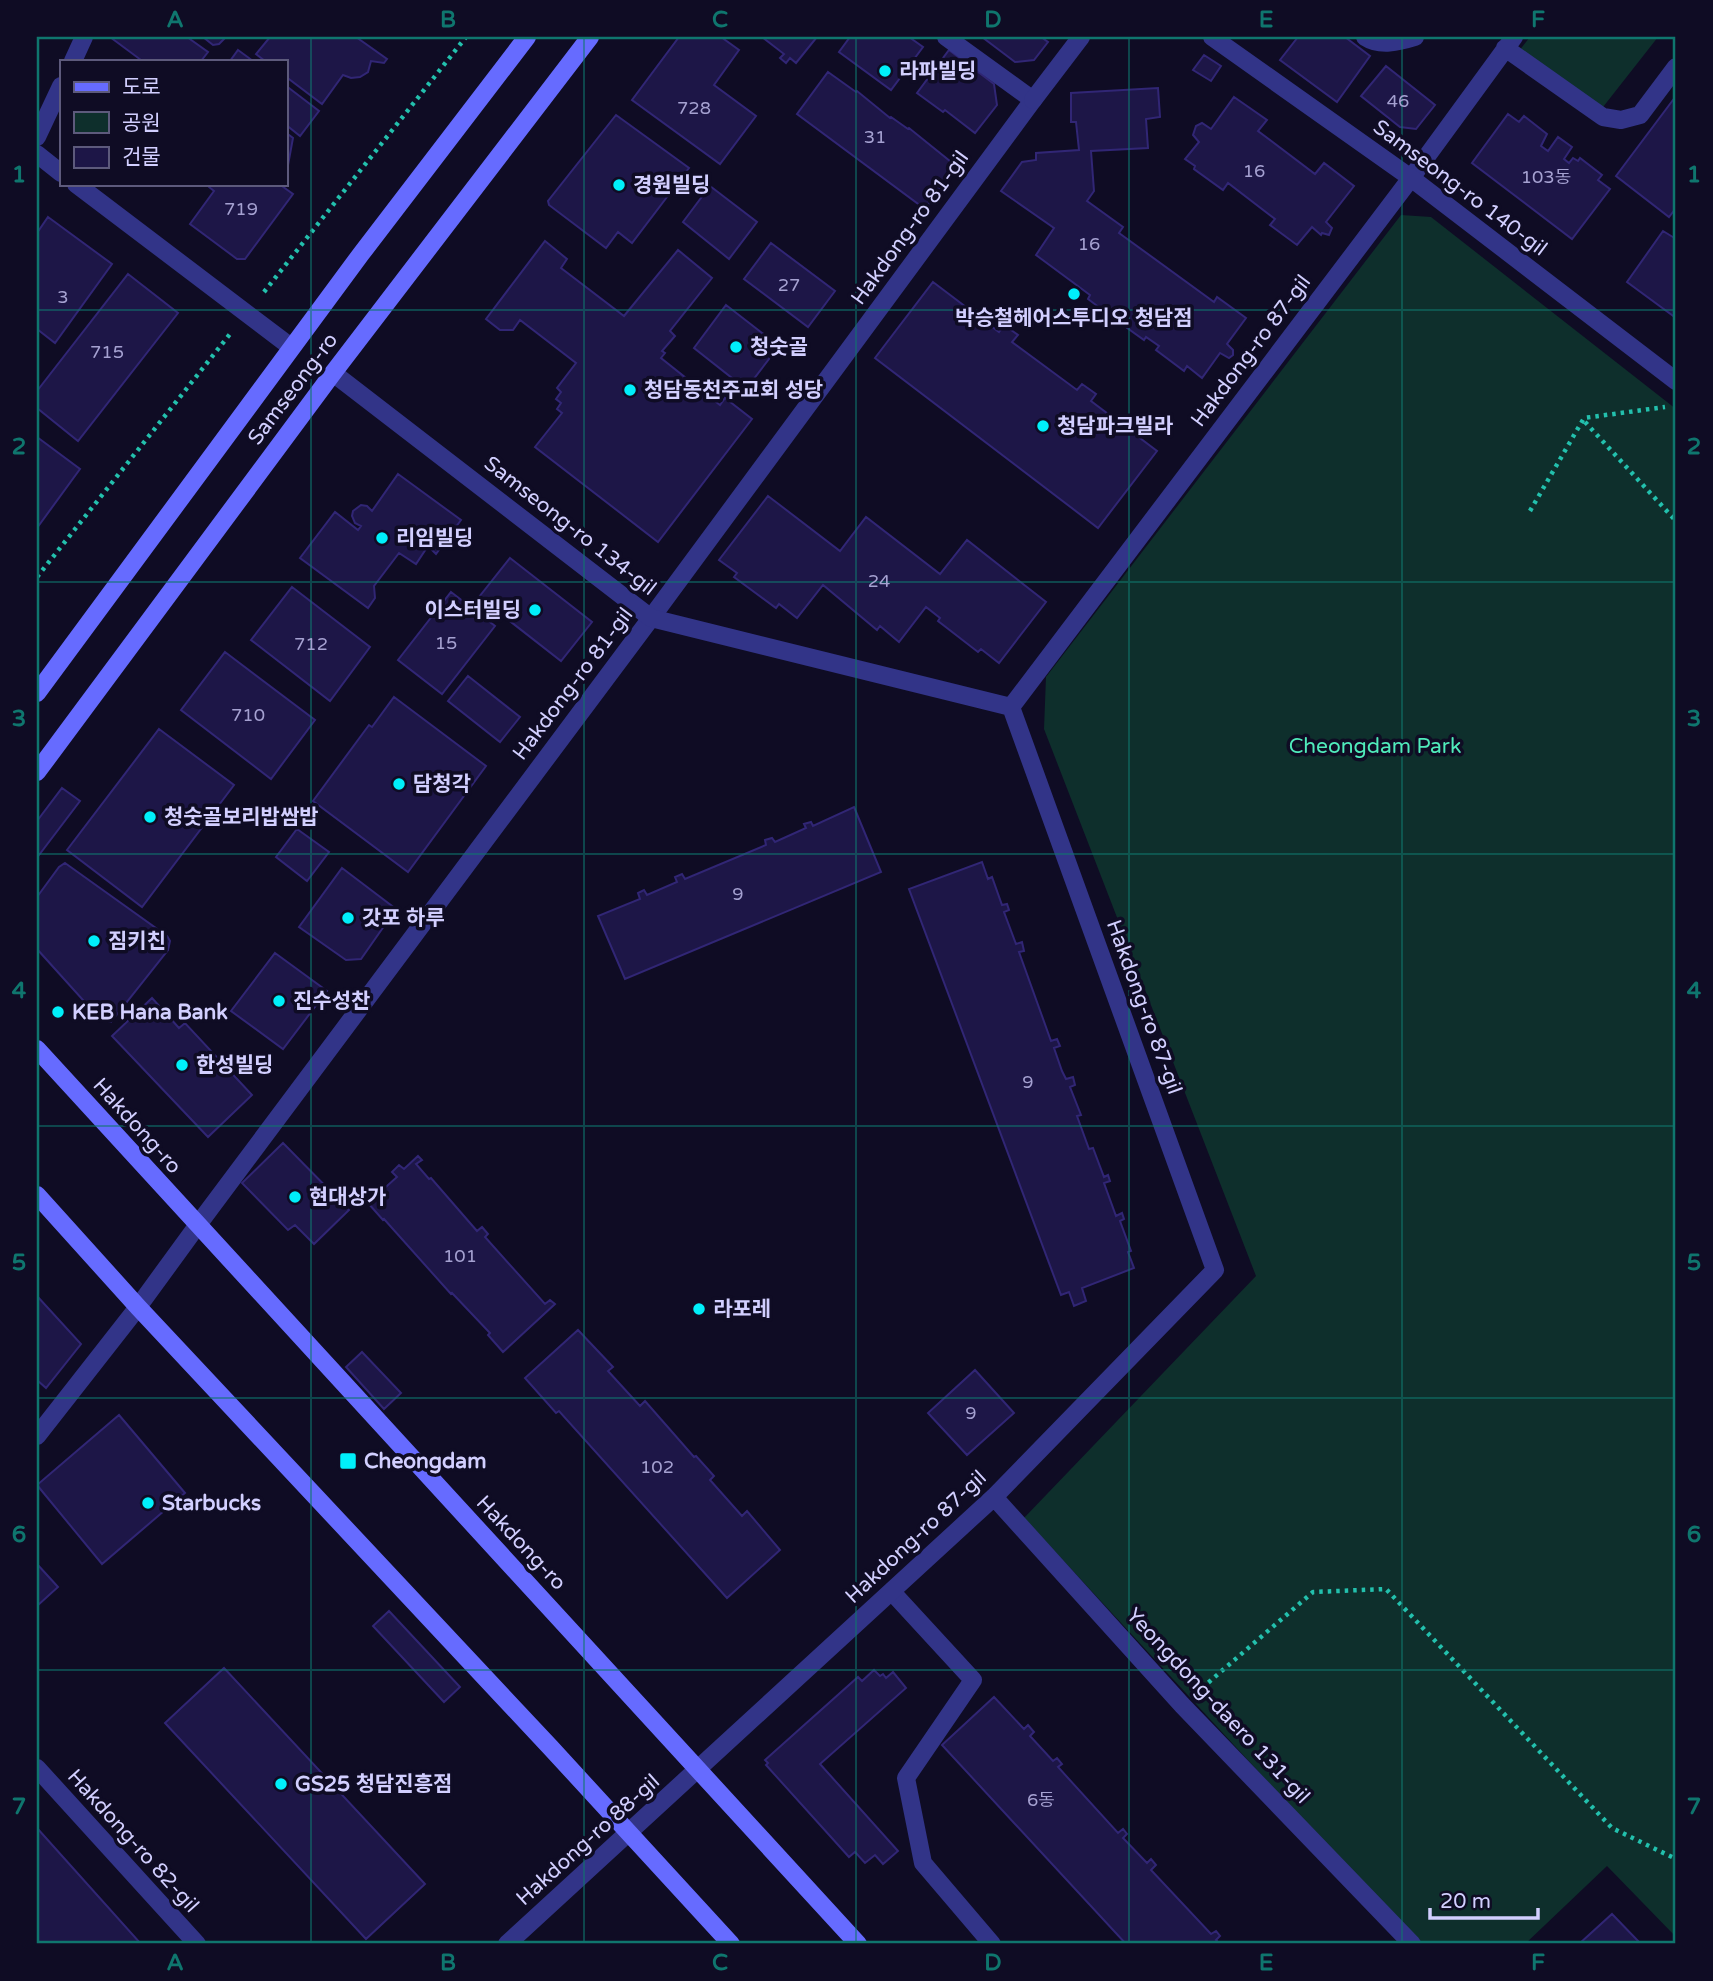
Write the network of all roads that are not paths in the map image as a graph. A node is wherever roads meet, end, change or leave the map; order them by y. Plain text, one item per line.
1 (85, 37) edge
2 (527, 37) edge
3 (590, 37) edge
4 (946, 37) edge
5 (1081, 37) edge
6 (1212, 37) edge
7 (1365, 37) edge
8 (1415, 37) edge
9 (1510, 42) edge
10 (74, 60) edge
11 (1676, 67) edge
12 (60, 88) edge
13 (1033, 100) junction
14 (37, 137) edge
15 (37, 154) edge
16 (60, 172) edge
17 (1410, 178) junction
18 (79, 186) edge
19 (291, 347) junction
20 (333, 373) junction
21 (1676, 381) edge
22 (651, 618) junction
23 (37, 693) edge
24 (1012, 707) junction
25 (37, 772) edge
26 (37, 1049) edge
27 (37, 1195) edge
28 (197, 1226) junction
29 (138, 1307) junction
30 (37, 1436) edge
31 (994, 1497) junction
32 (892, 1592) junction
33 (37, 1768) edge
34 (699, 1770) junction
35 (628, 1833) junction
36 (197, 1944) edge
37 (507, 1944) edge
38 (731, 1944) edge
39 (858, 1944) edge
40 (992, 1944) edge
41 (1412, 1944) edge

1 - 10 street
2 - 19 main road, Samseong-ro
3 - 20 main road, Samseong-ro
4 - 13 street
5 - 13 street
6 - 17 street, Samseong-ro 140-gil
7 - 8 street
9 - 11 street
9 - 17 street, Hakdong-ro 87-gil
12 - 14 street
13 - 22 street, Hakdong-ro 81-gil
15 - 16 street
17 - 21 street, Samseong-ro 140-gil
17 - 24 street, Hakdong-ro 87-gil
18 - 19 street
19 - 23 main road, Samseong-ro
20 - 22 street, Samseong-ro 134-gil
20 - 25 main road, Samseong-ro
22 - 24 street, Samseong-ro 134-gil
22 - 28 street, Hakdong-ro 81-gil
24 - 31 street, Hakdong-ro 87-gil
26 - 28 main road, Hakdong-ro
27 - 29 main road
28 - 29 street
28 - 34 main road, Hakdong-ro
29 - 30 street
29 - 35 main road
31 - 32 street, Hakdong-ro 87-gil
31 - 41 street, Yeongdong-daero 131-gil
32 - 34 street, Hakdong-ro 87-gil
32 - 40 street
33 - 36 street, Hakdong-ro 82-gil
34 - 35 street, Hakdong-ro 88-gil
34 - 39 main road, Hakdong-ro
35 - 37 street, Hakdong-ro 88-gil
35 - 38 main road

